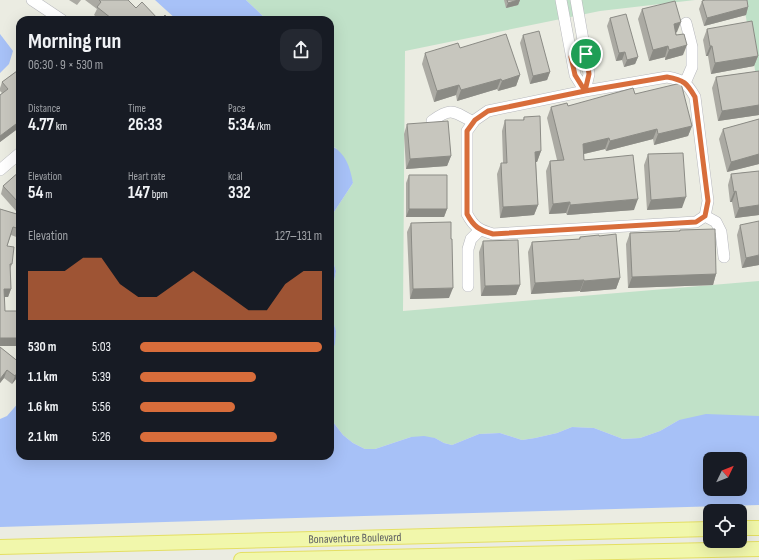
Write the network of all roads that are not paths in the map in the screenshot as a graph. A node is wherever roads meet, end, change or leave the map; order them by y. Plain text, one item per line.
1 (32, 0) edge
2 (561, 0) edge
3 (576, 0) edge
4 (56, 16) edge
5 (686, 23) dead end
6 (586, 54) junction
7 (571, 57) junction
8 (685, 83) junction
9 (585, 91) junction
10 (432, 122) edge
11 (473, 122) junction
12 (16, 156) edge
13 (0, 170) edge
14 (705, 216) junction
15 (480, 230) junction
16 (724, 257) dead end
17 (468, 286) dead end
18 (747, 528) edge
19 (759, 528) edge
20 (703, 529) edge
21 (0, 547) edge
22 (759, 549) edge
23 (241, 560) edge

1 - 4 street
2 - 7 street
3 - 6 street
5 - 8 street
6 - 7 street
6 - 9 street
7 - 9 street
8 - 9 street
8 - 14 street
9 - 11 street
10 - 11 street
11 - 15 street
12 - 13 street
14 - 15 street
14 - 16 street
15 - 17 street
18 - 19 main road
20 - 21 main road, Bonaventure Boulevard
22 - 23 main road, Bonaventure Boulevard

